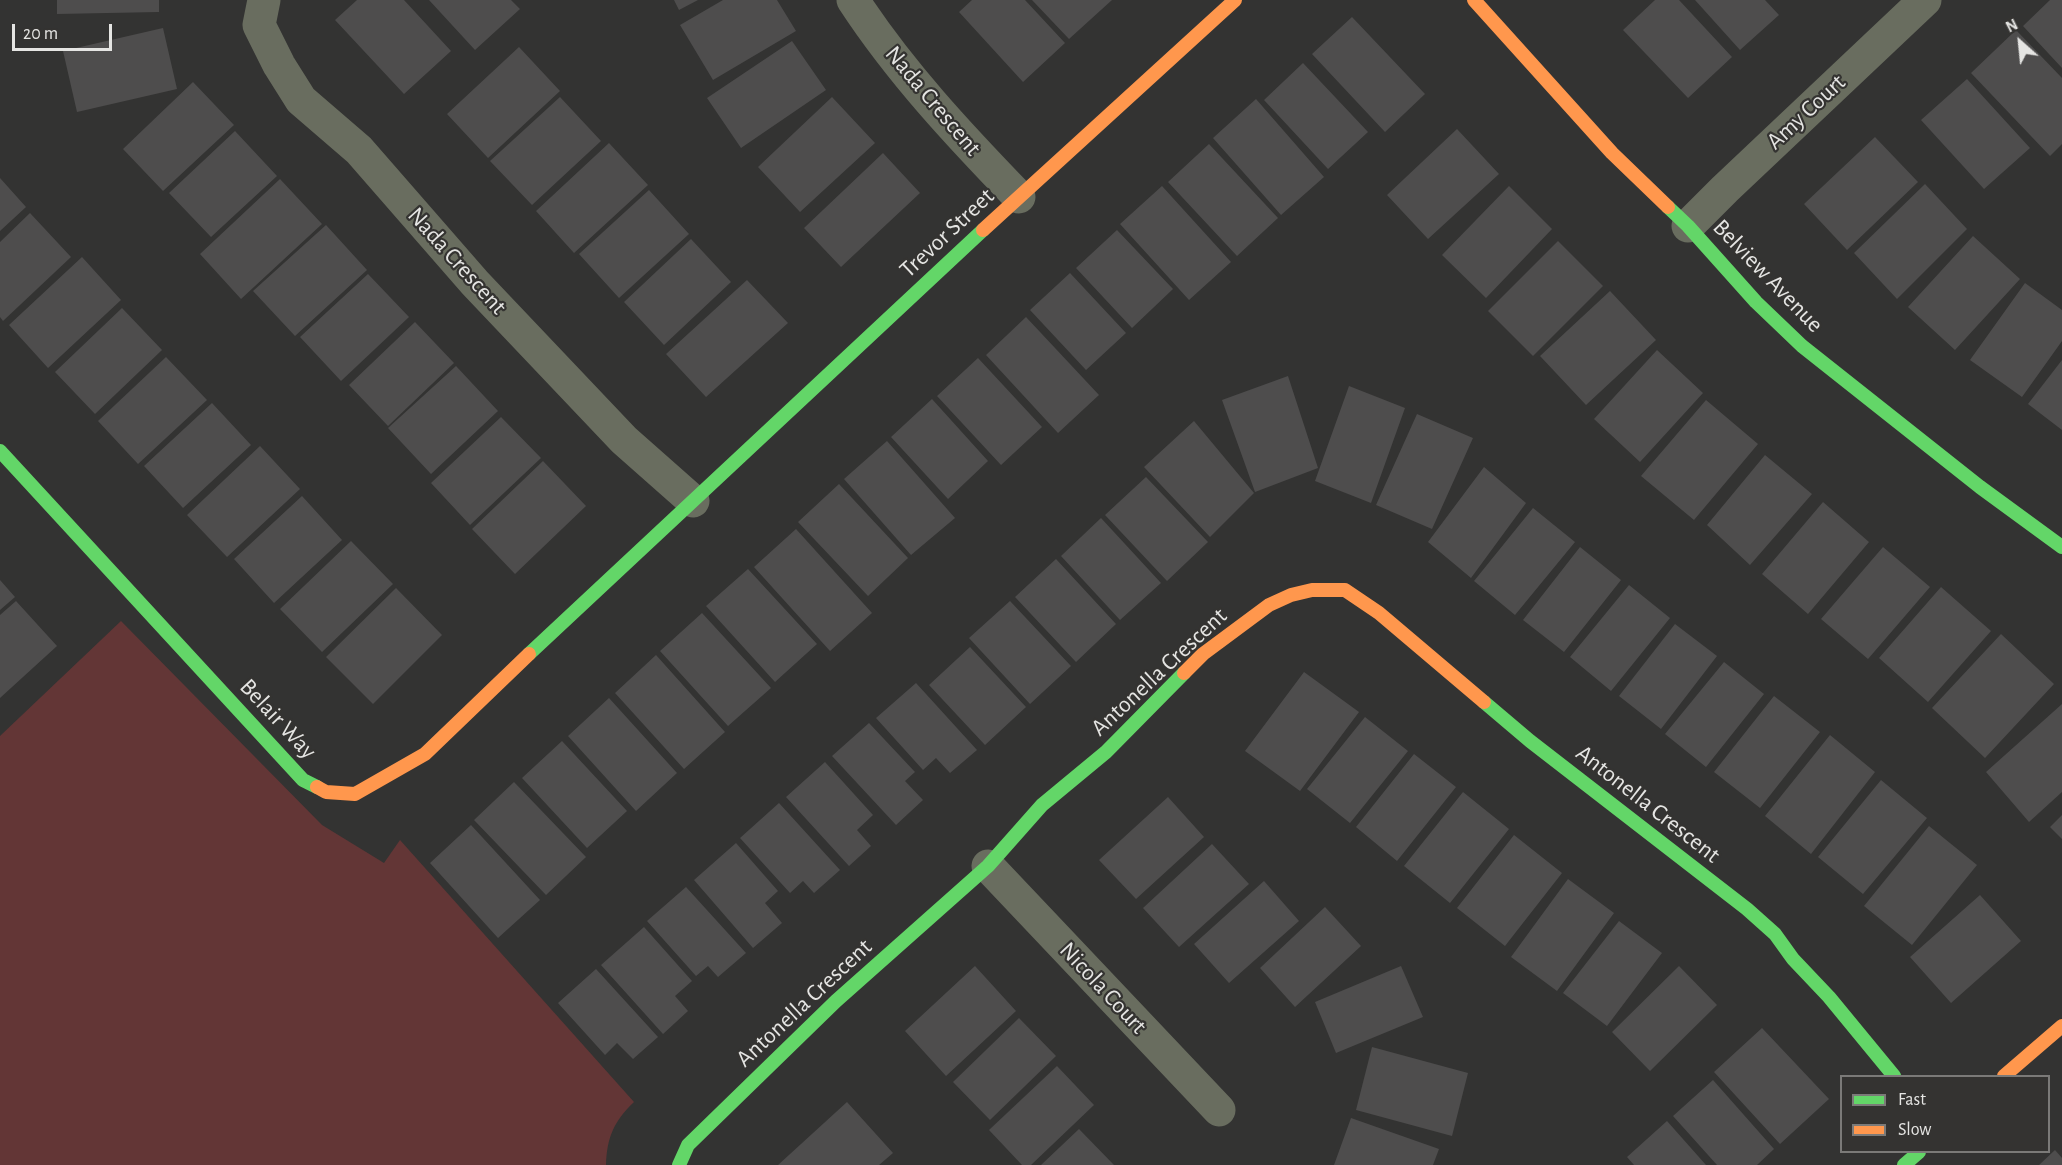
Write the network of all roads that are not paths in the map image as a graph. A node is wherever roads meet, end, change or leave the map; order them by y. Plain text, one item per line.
1 (264, 0) edge
2 (853, 0) edge
3 (1235, 0) edge
4 (1474, 0) edge
5 (1925, 0) edge
6 (1019, 197) junction
7 (1688, 226) junction
8 (0, 451) edge
9 (693, 501) junction
10 (2062, 547) edge
11 (988, 866) junction
12 (2062, 1026) edge
13 (1892, 1075) edge
14 (2006, 1075) edge
15 (1219, 1110) dead end
16 (1918, 1153) edge
17 (679, 1165) edge
18 (1904, 1165) edge

1 - 9 street, Nada Crescent
2 - 6 street, Nada Crescent
3 - 6 street, Trevor Street
4 - 7 street, Belview Avenue
5 - 7 street, Amy Court
6 - 9 street, Trevor Street
7 - 10 street, Belview Avenue
8 - 9 street, Belair Way
11 - 13 street, Antonella Crescent
11 - 15 street, Nicola Court
11 - 17 street, Antonella Crescent
12 - 14 street
16 - 18 street

